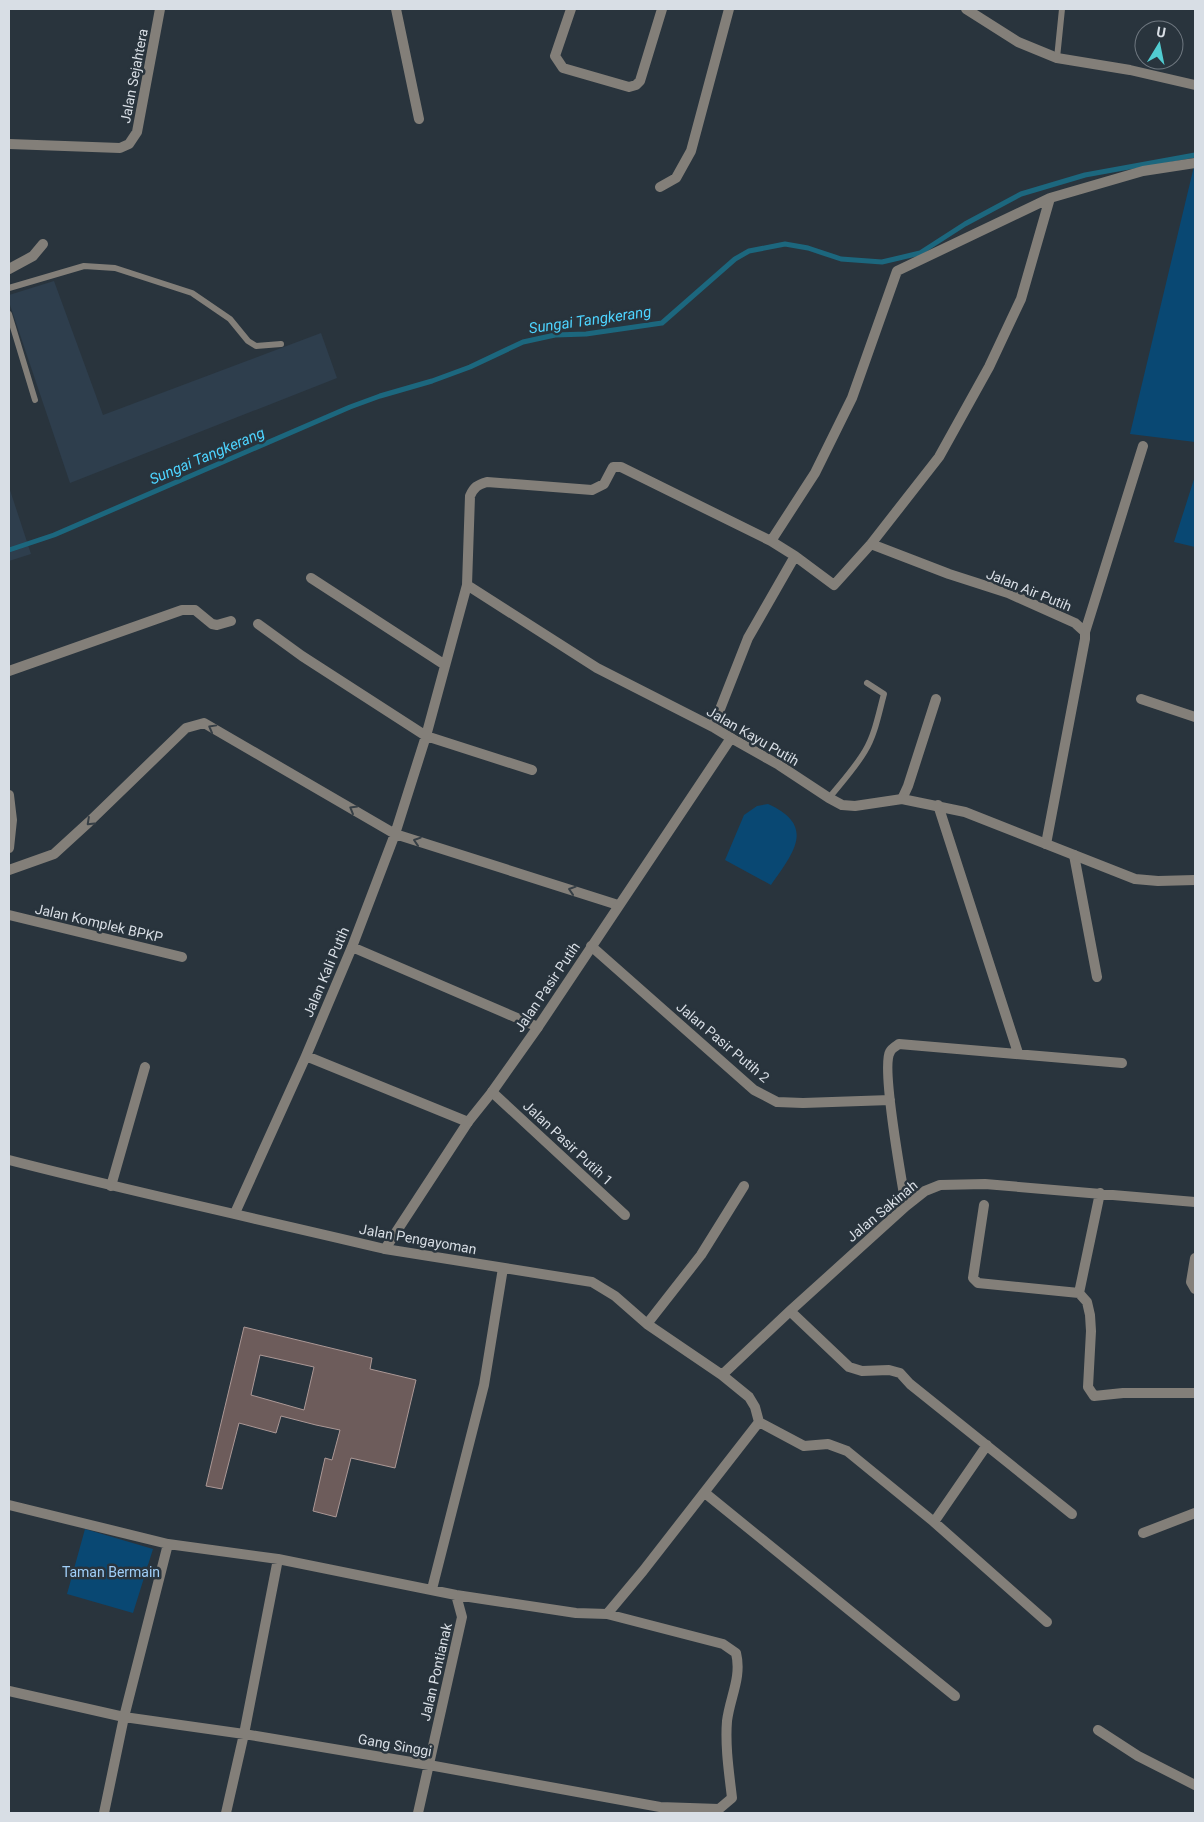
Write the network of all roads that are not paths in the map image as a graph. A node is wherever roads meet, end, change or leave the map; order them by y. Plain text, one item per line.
1 (160, 9) edge
2 (396, 9) edge
3 (571, 9) edge
4 (662, 9) edge
5 (729, 9) edge
6 (966, 9) edge
7 (1062, 9) edge
8 (1057, 58) junction
9 (1195, 85) edge
10 (420, 119) dead end
11 (9, 144) edge
12 (1195, 163) edge
13 (660, 187) dead end
14 (1050, 198) junction
15 (43, 244) dead end
16 (9, 269) edge
17 (9, 288) edge
18 (9, 314) edge
19 (281, 344) dead end
20 (35, 400) dead end
21 (1143, 446) dead end
22 (771, 541) junction
23 (871, 544) junction
24 (795, 556) junction
25 (311, 578) dead end
26 (466, 585) junction
27 (232, 621) dead end
28 (258, 624) dead end
29 (1085, 632) junction
30 (445, 665) junction
31 (9, 671) edge
32 (867, 683) dead end
33 (936, 699) dead end
34 (1141, 699) dead end
35 (1195, 717) edge
36 (713, 727) junction
37 (426, 736) junction
38 (731, 738) junction
39 (532, 770) dead end
40 (9, 795) edge
41 (829, 798) junction
42 (902, 798) junction
43 (938, 805) junction
44 (395, 834) junction
45 (1046, 844) junction
46 (9, 848) edge
47 (1074, 856) junction
48 (9, 870) edge
49 (1195, 880) edge
50 (618, 905) junction
51 (9, 915) edge
52 (591, 946) junction
53 (352, 947) junction
54 (182, 957) dead end
55 (1097, 977) dead end
56 (538, 1026) junction
57 (1018, 1053) junction
58 (306, 1056) junction
59 (1122, 1063) dead end
60 (145, 1067) dead end
61 (492, 1092) junction
62 (890, 1100) junction
63 (468, 1122) junction
64 (9, 1160) edge
65 (111, 1186) junction
66 (744, 1186) dead end
67 (1100, 1193) junction
68 (1195, 1202) edge
69 (984, 1204) dead end
70 (906, 1206) junction
71 (235, 1213) junction
72 (625, 1215) dead end
73 (385, 1249) junction
74 (1195, 1258) edge
75 (503, 1268) junction
76 (1195, 1289) edge
77 (1079, 1293) junction
78 (790, 1311) junction
79 (647, 1324) junction
80 (722, 1375) junction
81 (1195, 1393) edge
82 (759, 1422) junction
83 (987, 1446) junction
84 (705, 1493) junction
85 (9, 1505) edge
86 (1072, 1514) dead end
87 (1195, 1514) edge
88 (934, 1522) junction
89 (1143, 1533) dead end
90 (168, 1544) junction
91 (278, 1559) junction
92 (432, 1589) junction
93 (456, 1595) junction
94 (607, 1614) junction
95 (1047, 1622) dead end
96 (9, 1691) edge
97 (955, 1696) dead end
98 (124, 1717) junction
99 (1098, 1730) dead end
100 (244, 1734) junction
101 (429, 1765) junction
102 (1195, 1785) edge
103 (104, 1813) edge
104 (226, 1813) edge
105 (418, 1813) edge

1 - 11 street, Jalan Sejahtera
2 - 10 street
3 - 4 street
5 - 13 street
6 - 8 street
7 - 8 lane
8 - 9 street
12 - 14 street
14 - 22 street
14 - 23 street
15 - 16 street
17 - 19 lane
18 - 20 lane
21 - 29 street
22 - 24 street
22 - 26 street
23 - 24 street
23 - 29 street, Jalan Air Putih
24 - 36 street
25 - 30 street
26 - 30 street
26 - 36 street, Jalan Kayu Putih
27 - 31 street
28 - 37 street
29 - 45 street
30 - 37 street
32 - 41 lane
33 - 42 street
34 - 35 street
36 - 38 street, Jalan Kayu Putih
37 - 39 street
37 - 44 street, Jalan Kali Putih
38 - 41 street, Jalan Kayu Putih
38 - 50 street, Jalan Pasir Putih
40 - 46 street
41 - 42 street, Jalan Kayu Putih
42 - 43 street, Jalan Kayu Putih
43 - 45 street, Jalan Kayu Putih
43 - 57 street
44 -> 48 street
50 -> 44 street
44 - 53 street, Jalan Kali Putih
45 - 47 street, Jalan Kayu Putih
47 - 49 street, Jalan Kayu Putih
47 - 55 street
50 - 52 street, Jalan Pasir Putih
51 - 54 street, Jalan Komplek BPKP
52 - 56 street, Jalan Pasir Putih
52 - 62 street, Jalan Pasir Putih 2
53 - 56 street
53 - 58 street, Jalan Kali Putih
56 - 61 street, Jalan Pasir Putih
57 - 59 street
57 - 62 street
58 - 63 street
58 - 71 street, Jalan Kali Putih
60 - 65 street
61 - 63 street, Jalan Pasir Putih
61 - 72 street, Jalan Pasir Putih 1
62 - 70 street
63 - 73 street, Jalan Pasir Putih
64 - 65 street, Jalan Pengayoman
65 - 71 street, Jalan Pengayoman
66 - 79 street
67 - 68 street, Jalan Sakinah
67 - 70 street, Jalan Sakinah
67 - 77 street
69 - 77 street
70 - 78 street, Jalan Sakinah
71 - 73 street, Jalan Pengayoman
73 - 75 street, Jalan Pengayoman
74 - 76 street
75 - 79 street, Jalan Pengayoman
75 - 92 street
77 - 81 street
78 - 80 street, Jalan Sakinah
78 - 83 street
79 - 80 street, Jalan Pengayoman
80 - 82 street, Jalan Pengayoman
82 - 84 street
82 - 88 street
83 - 86 street
83 - 88 street
84 - 94 street
84 - 97 street
85 - 90 street
87 - 89 street
88 - 95 street
90 - 91 street
90 - 98 street
91 - 92 street
91 - 100 street
92 - 93 street
93 - 94 street
93 - 101 street, Jalan Pontianak
94 - 101 street, Gang Singgi
96 - 98 street, Gang Singgi
98 - 100 street, Gang Singgi
98 - 103 street
99 - 102 street
100 - 101 street, Gang Singgi
100 - 104 street
101 - 105 street, Jalan Pontianak

